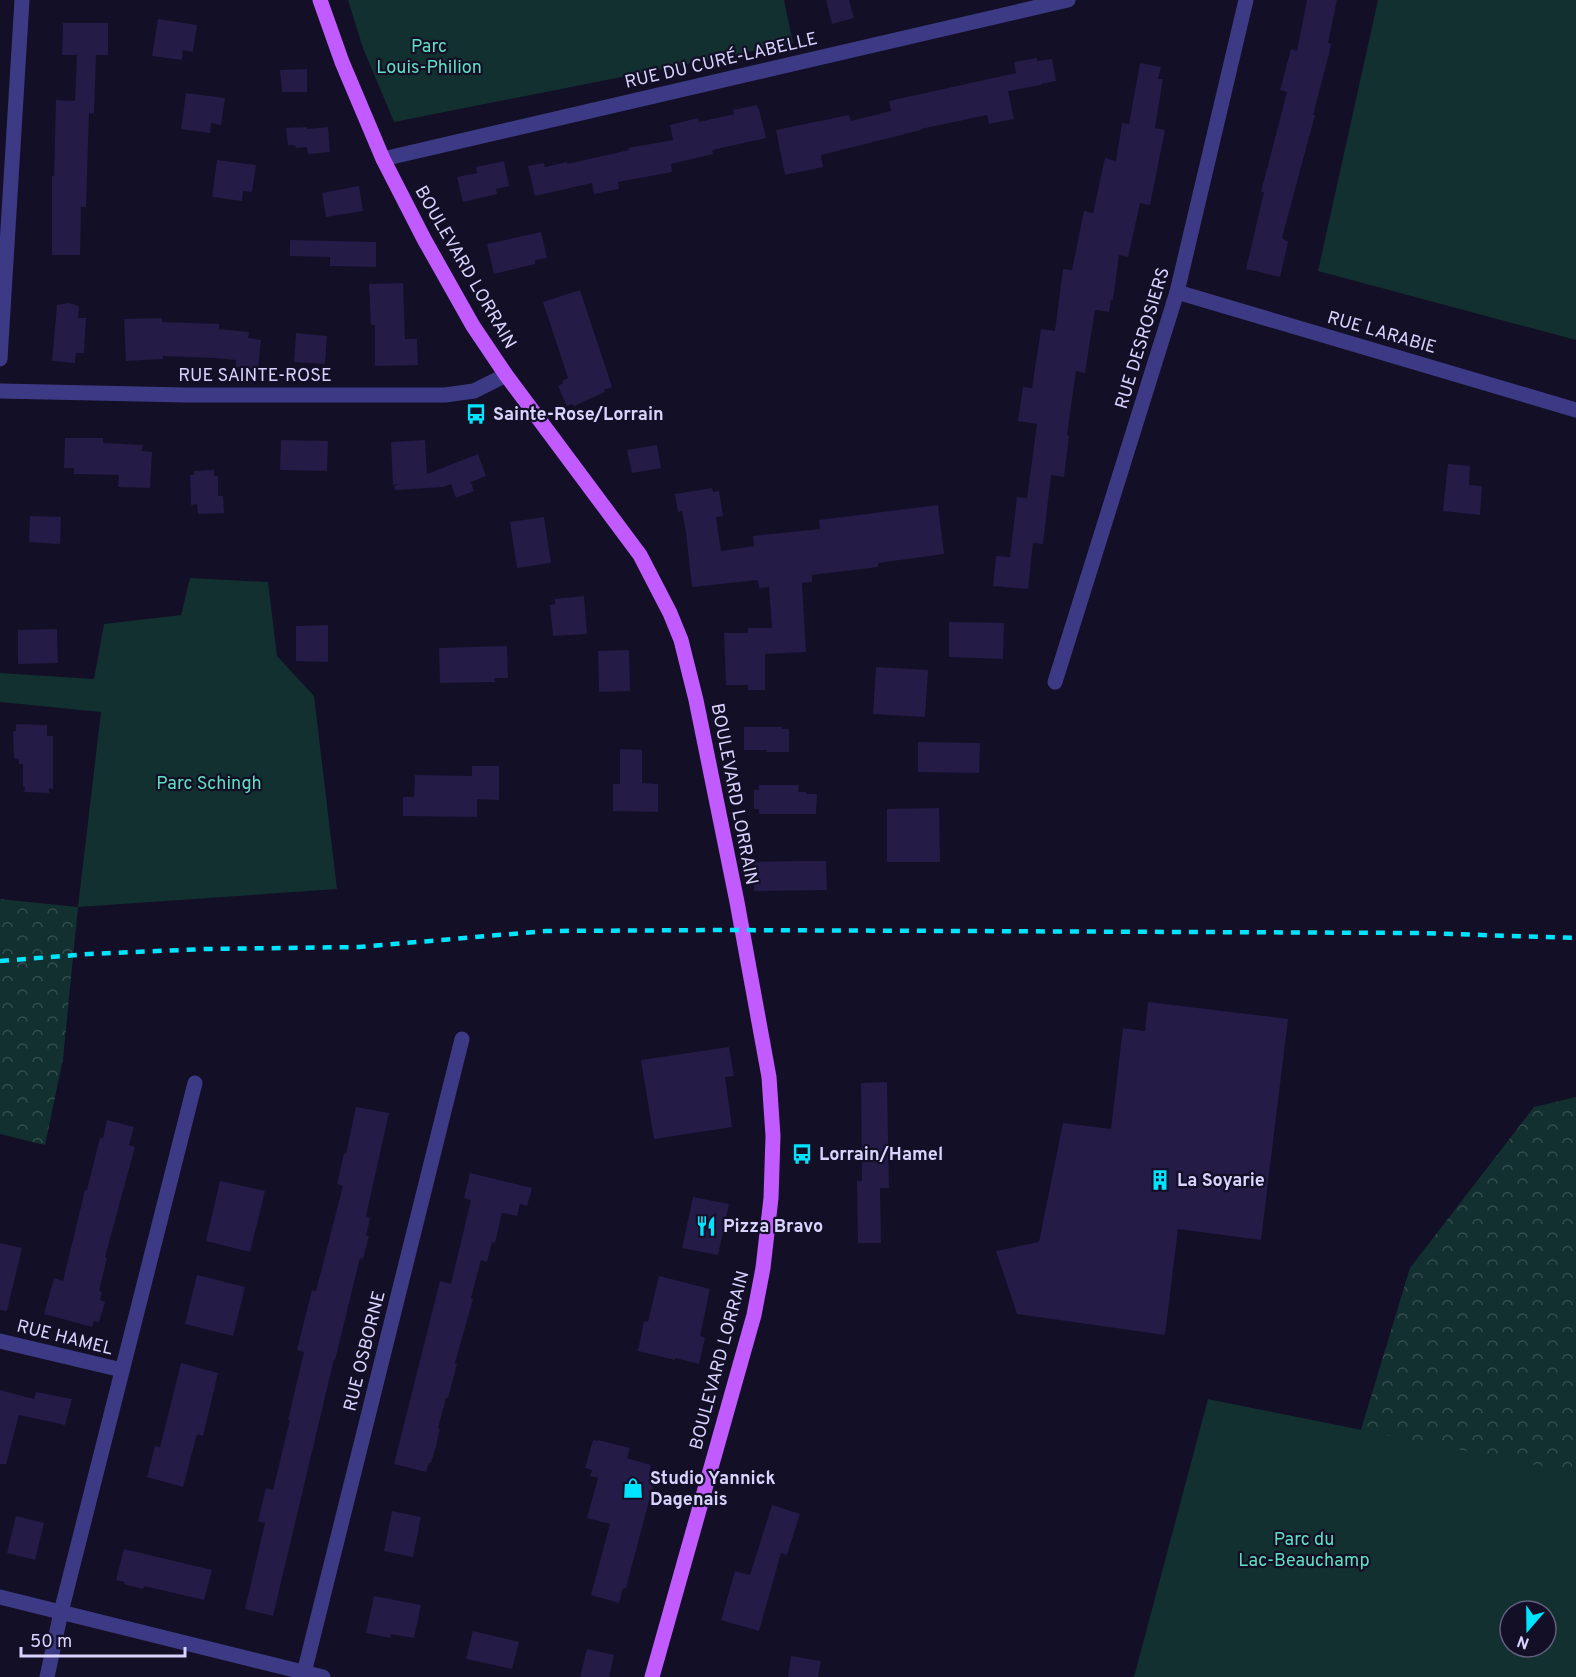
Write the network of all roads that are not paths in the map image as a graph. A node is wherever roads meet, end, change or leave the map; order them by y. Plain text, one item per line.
1 (22, 0) edge
2 (320, 0) edge
3 (1068, 0) edge
4 (1244, 0) edge
5 (383, 159) junction
6 (1177, 292) junction
7 (0, 360) edge
8 (506, 375) junction
9 (0, 391) edge
10 (1576, 410) edge
11 (1055, 682) dead end
12 (462, 1039) dead end
13 (195, 1083) dead end
14 (0, 1341) edge
15 (122, 1370) junction
16 (0, 1597) edge
17 (61, 1612) junction
18 (304, 1675) edge
19 (46, 1677) edge
20 (323, 1677) edge
21 (652, 1677) edge

1 - 7 street
2 - 5 main road, BOULEVARD LORRAIN
3 - 5 street, RUE DU CURÉ-LABELLE
4 - 6 street, RUE DESROSIERS
5 - 8 main road, BOULEVARD LORRAIN
6 - 10 street, RUE LARABIE
6 - 11 street, RUE DESROSIERS
8 - 9 street, RUE SAINTE-ROSE
8 - 21 main road, BOULEVARD LORRAIN
12 - 18 street, RUE OSBORNE
13 - 15 street
14 - 15 street, RUE HAMEL
15 - 17 street
16 - 17 street
17 - 18 street
17 - 19 street
18 - 20 street

